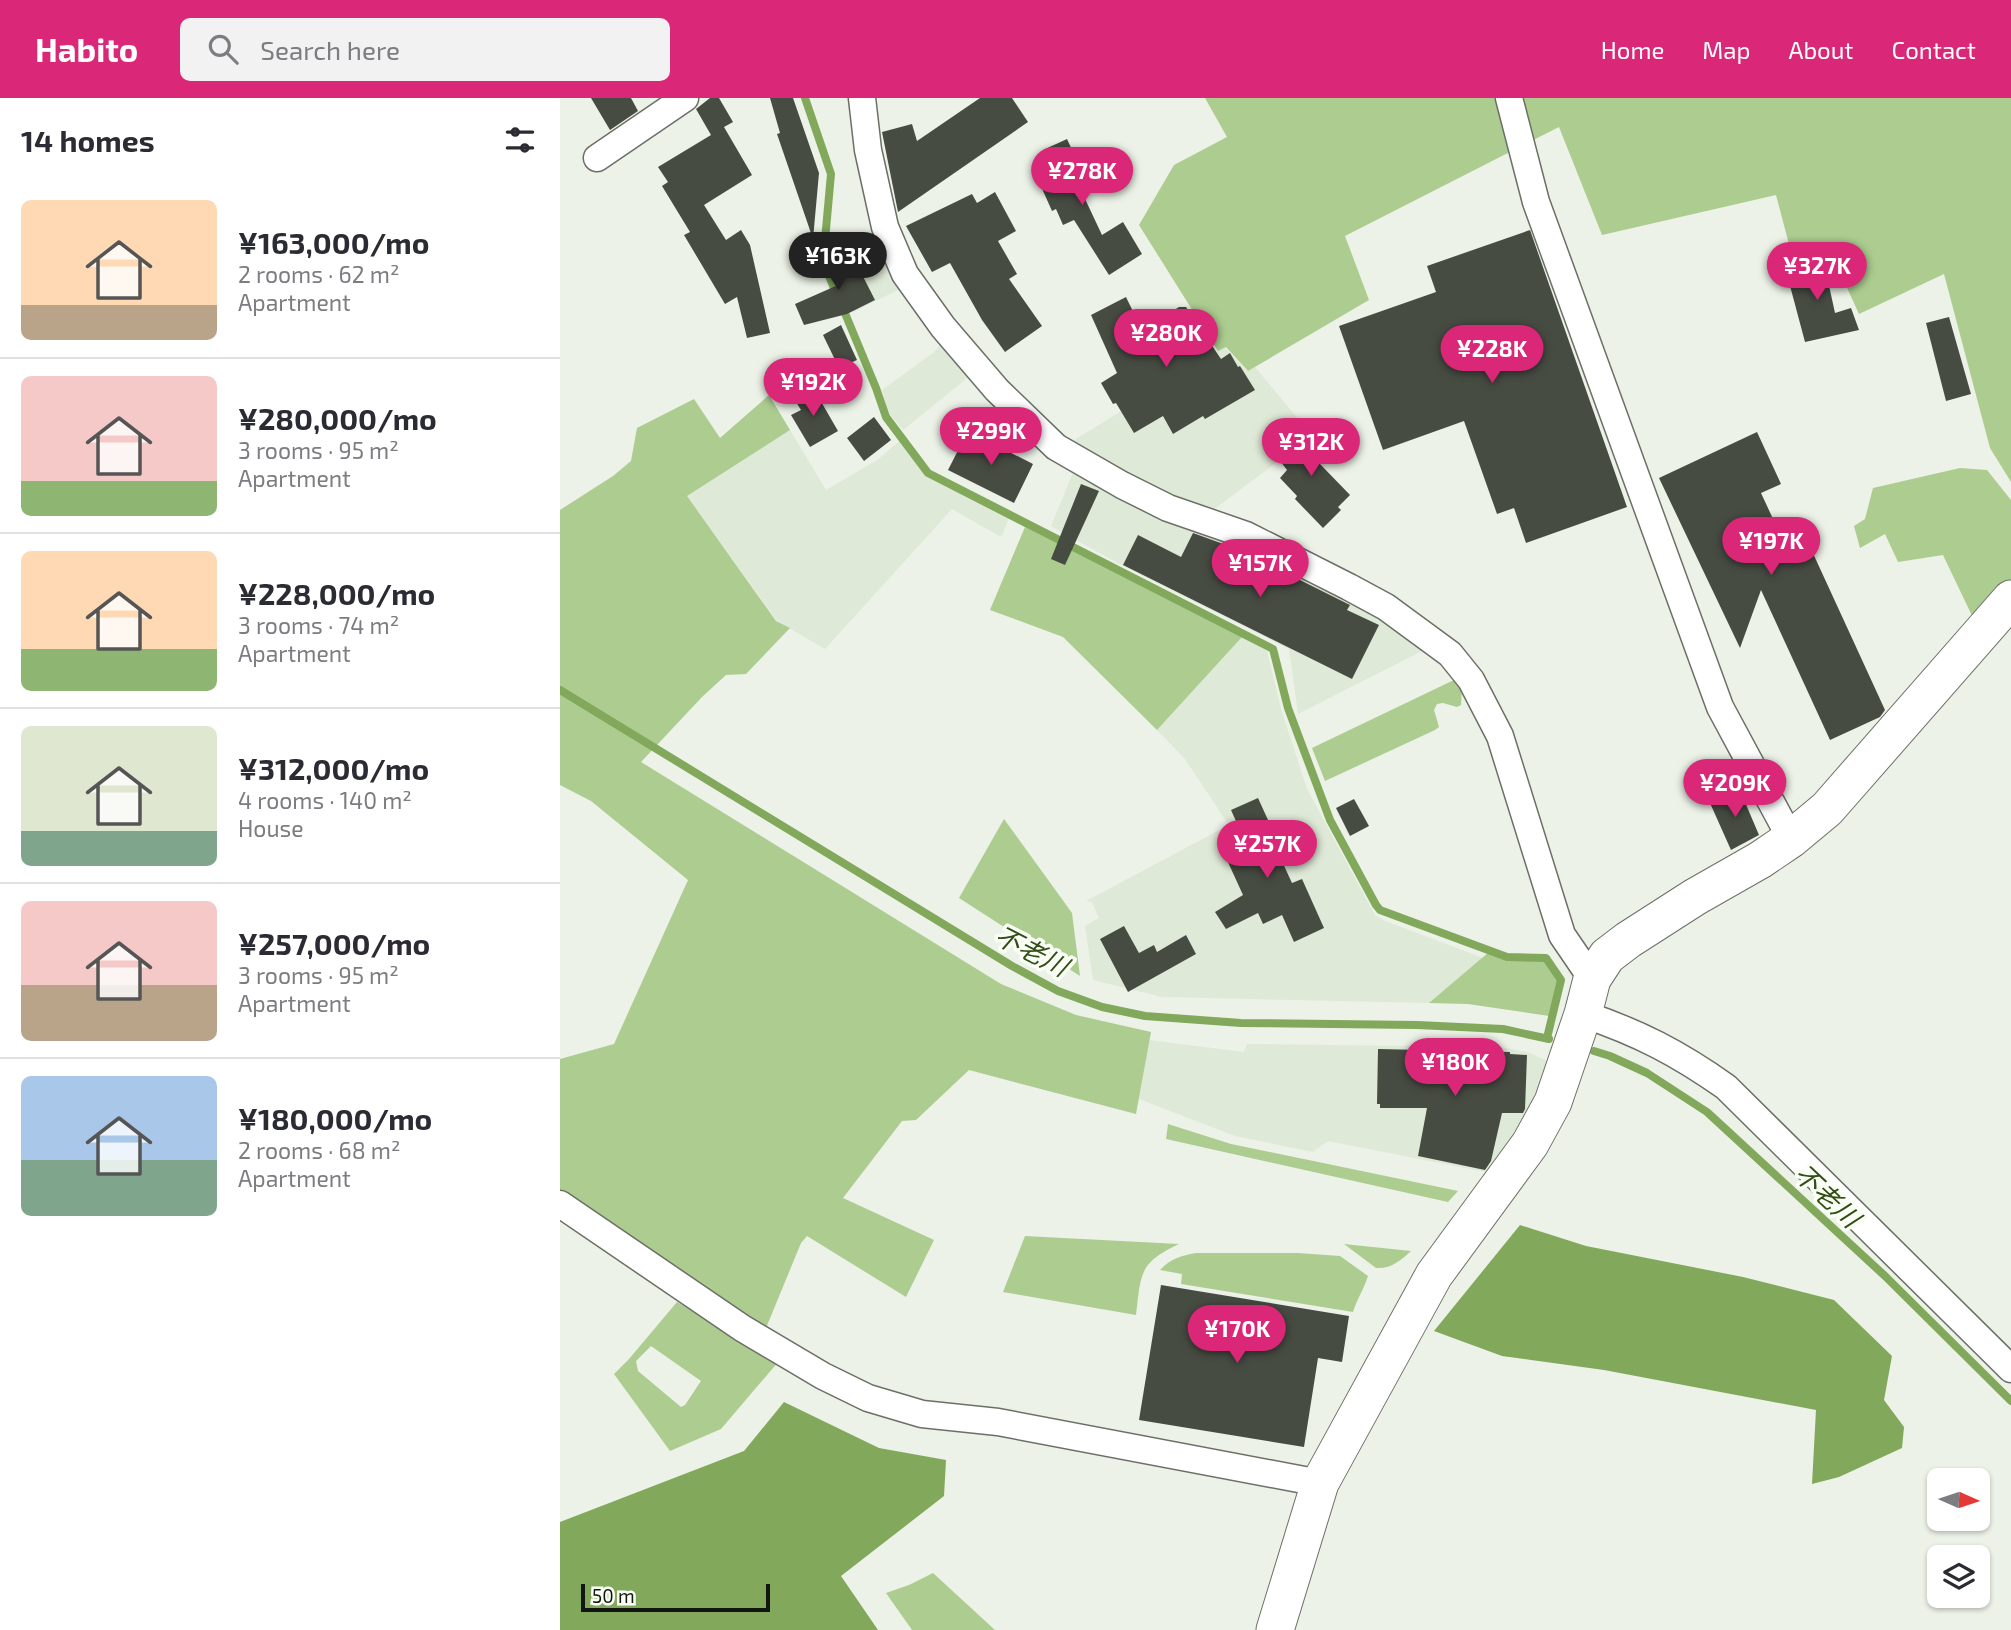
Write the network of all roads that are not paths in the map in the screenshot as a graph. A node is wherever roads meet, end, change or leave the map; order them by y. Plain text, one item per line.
1 (685, 98) edge
2 (862, 98) edge
3 (1509, 98) edge
4 (597, 158) dead end
5 (2011, 599) edge
6 (1791, 839) junction
7 (1592, 979) junction
8 (1583, 1014) junction
9 (560, 1204) edge
10 (2011, 1369) edge
11 (1320, 1483) junction
12 (1275, 1630) edge

1 - 4 street
2 - 7 street
3 - 6 street
5 - 6 street
6 - 7 street
7 - 8 street
8 - 10 street
8 - 11 street
9 - 11 street
11 - 12 street

